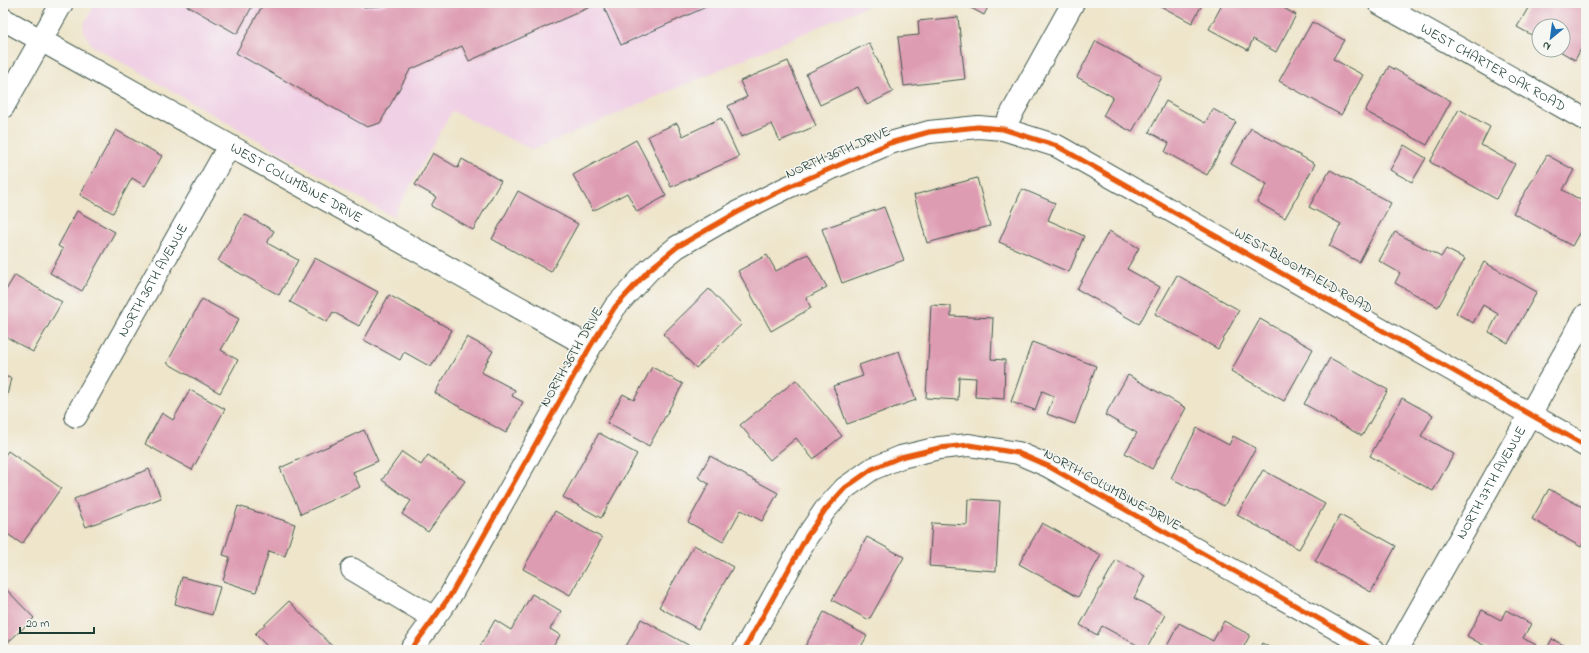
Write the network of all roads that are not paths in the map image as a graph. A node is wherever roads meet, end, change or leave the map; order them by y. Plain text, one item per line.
1 (62, 3) edge
2 (1073, 3) edge
3 (1379, 3) edge
4 (3, 19) edge
5 (42, 40) junction
6 (3, 106) edge
7 (1586, 120) edge
8 (1003, 129) junction
9 (229, 146) junction
10 (1586, 315) edge
11 (590, 347) junction
12 (1530, 414) junction
13 (76, 416) dead end
14 (1586, 446) edge
15 (352, 569) dead end
16 (434, 618) junction
17 (411, 650) edge
18 (744, 650) edge
19 (1374, 650) edge
20 (1397, 650) edge

1 - 5 street
2 - 8 street
3 - 7 street, WEST CHARTER OAK ROAD
4 - 5 street, WEST COLUMBINE DRIVE
5 - 6 street
5 - 9 street, WEST COLUMBINE DRIVE
8 - 11 street, NORTH 36TH DRIVE
8 - 12 street, WEST BLOOMFIELD ROAD
9 - 11 street, WEST COLUMBINE DRIVE
9 - 13 street, NORTH 36TH AVENUE
10 - 12 street, NORTH 37TH AVENUE
11 - 16 street, NORTH 36TH DRIVE
12 - 14 street, WEST BLOOMFIELD ROAD
12 - 20 street, NORTH 37TH AVENUE
15 - 16 street
16 - 17 street, NORTH 36TH DRIVE
18 - 19 street, NORTH COLUMBINE DRIVE

